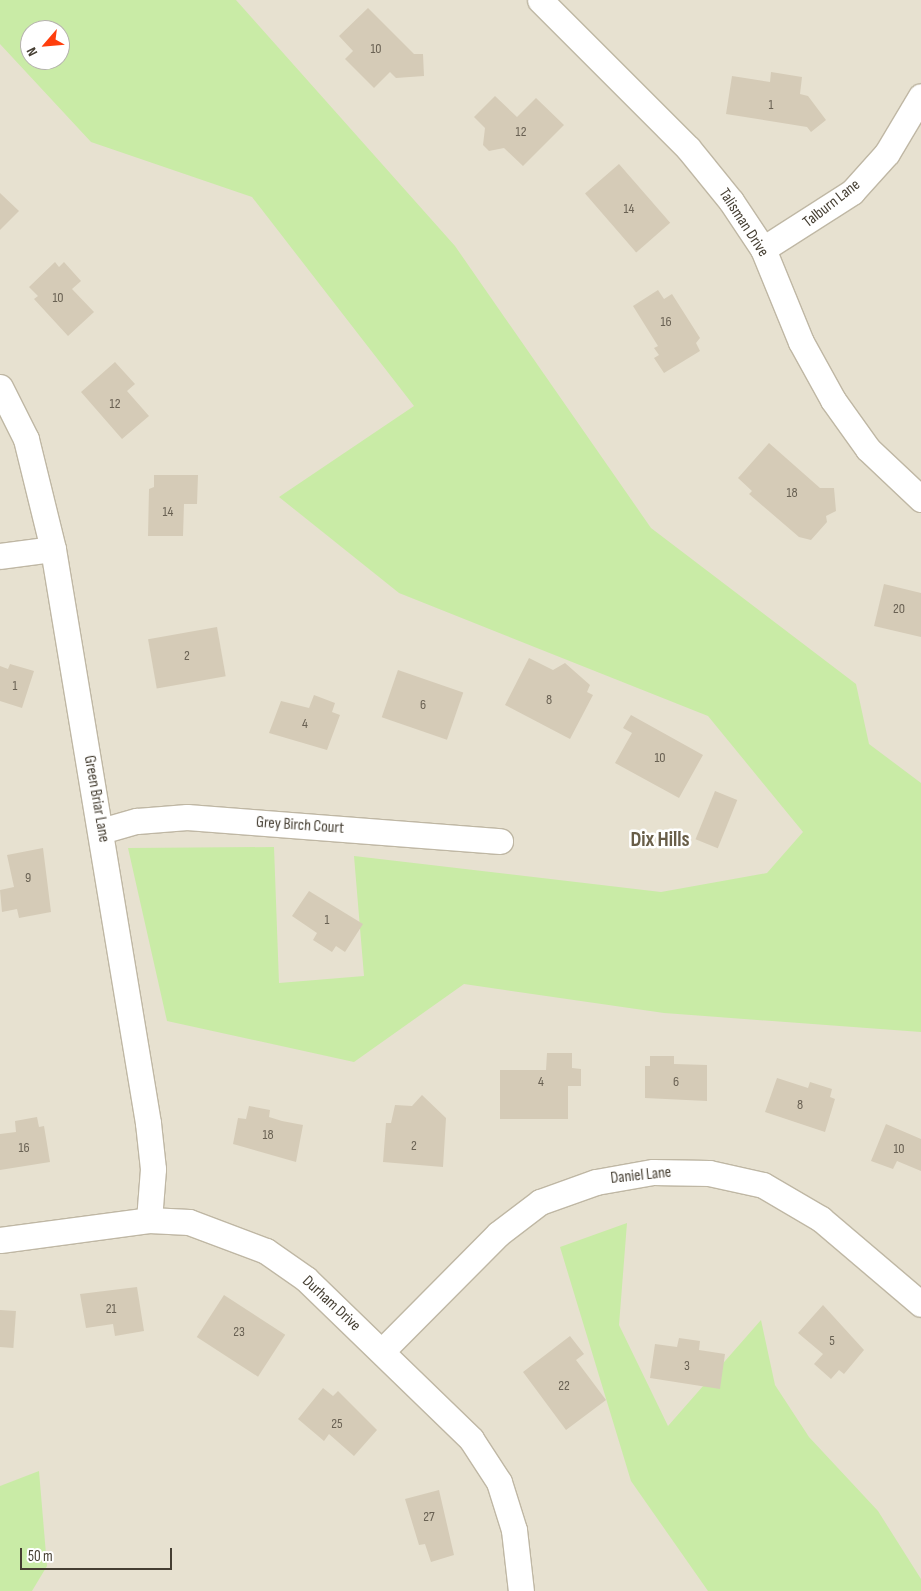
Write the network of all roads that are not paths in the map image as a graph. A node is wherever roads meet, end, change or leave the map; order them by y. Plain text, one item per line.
1 (540, 0) edge
2 (921, 96) edge
3 (764, 249) junction
4 (0, 387) edge
5 (921, 499) edge
6 (53, 549) junction
7 (0, 556) edge
8 (101, 831) junction
9 (500, 841) dead end
10 (148, 1220) junction
11 (0, 1240) edge
12 (921, 1304) edge
13 (382, 1350) junction
14 (521, 1591) edge

1 - 3 street, Talisman Drive
2 - 3 street, Talburn Lane
3 - 5 street, Talisman Drive
4 - 6 street, Green Briar Lane
6 - 7 street
6 - 8 street, Green Briar Lane
8 - 9 street, Grey Birch Court
8 - 10 street, Green Briar Lane
10 - 11 street, Durham Drive
10 - 13 street, Durham Drive
12 - 13 street, Daniel Lane
13 - 14 street, Durham Drive

